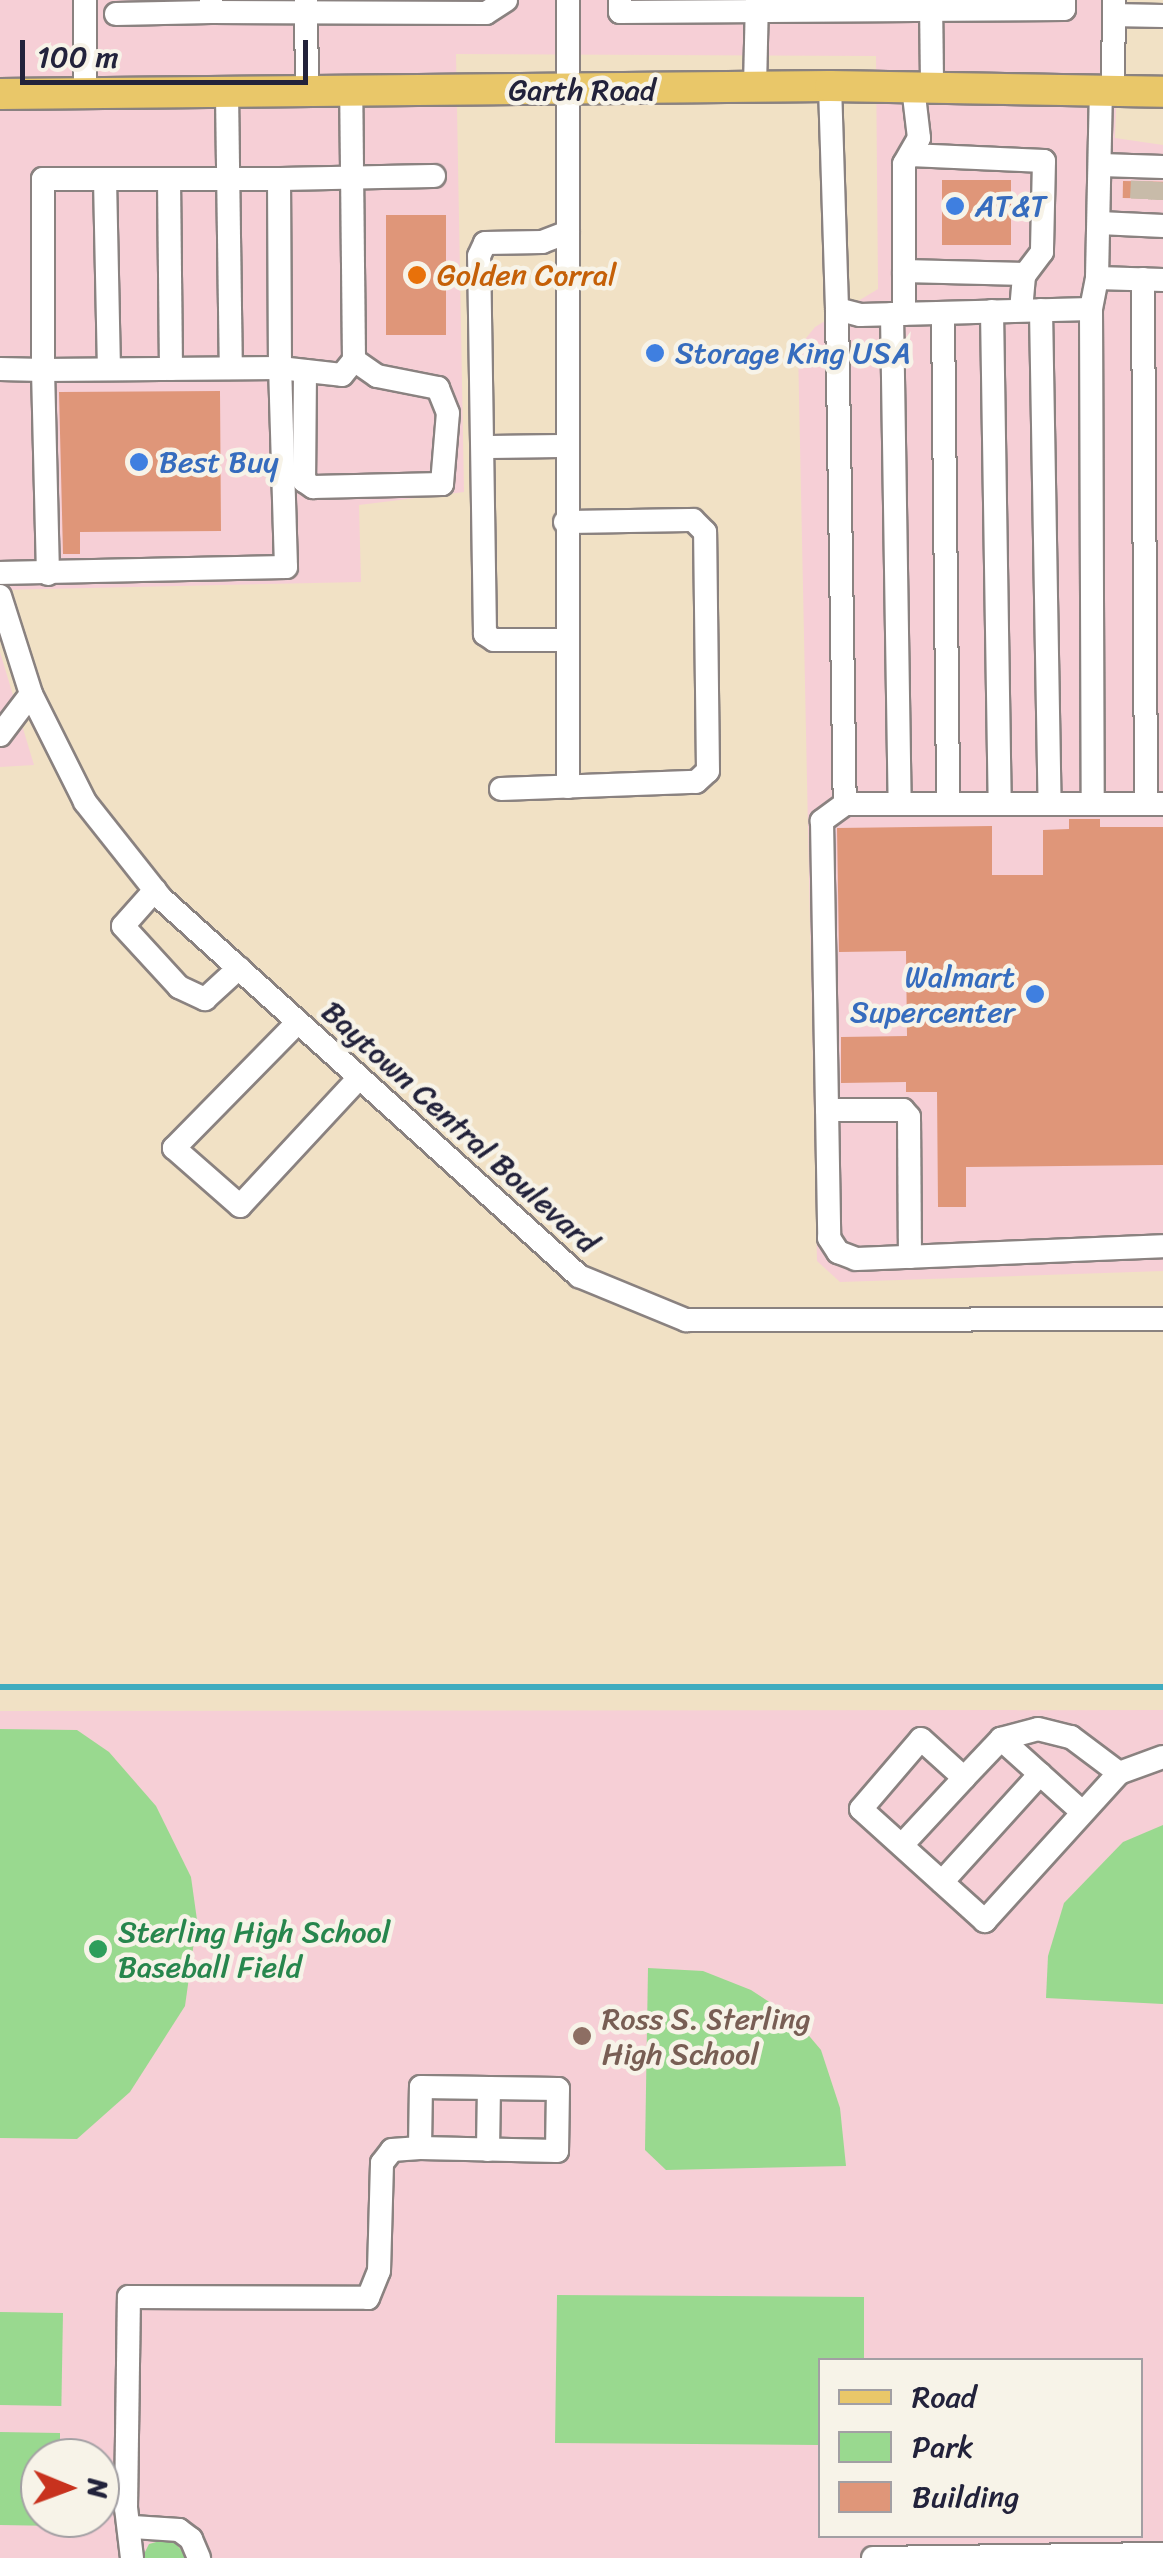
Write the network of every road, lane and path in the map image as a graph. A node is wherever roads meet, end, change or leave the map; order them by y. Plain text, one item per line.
1 (86, 0) edge
2 (506, 0) edge
3 (568, 0) edge
4 (620, 0) edge
5 (1064, 0) edge
6 (931, 5) edge
7 (211, 6) edge
8 (306, 6) edge
9 (407, 6) edge
10 (757, 6) edge
11 (1114, 8) edge
12 (116, 14) dead end
13 (1163, 16) edge
14 (830, 86) junction
15 (755, 87) junction
16 (922, 87) junction
17 (567, 89) junction
18 (1107, 91) junction
19 (351, 92) junction
20 (1163, 92) edge
21 (85, 93) junction
22 (228, 93) junction
23 (0, 94) edge
24 (306, 94) junction
25 (910, 155) junction
26 (1101, 165) junction
27 (352, 176) junction
28 (434, 176) dead end
29 (279, 178) junction
30 (106, 179) junction
31 (169, 179) junction
32 (228, 179) junction
33 (1153, 180) edge
34 (1100, 222) junction
35 (1153, 225) edge
36 (568, 232) junction
37 (904, 271) junction
38 (1025, 274) junction
39 (1096, 278) junction
40 (1153, 280) edge
41 (836, 309) junction
42 (1091, 309) junction
43 (1031, 310) junction
44 (992, 311) junction
45 (943, 313) junction
46 (898, 314) junction
47 (354, 360) junction
48 (172, 368) junction
49 (231, 368) junction
50 (280, 368) junction
51 (0, 369) edge
52 (108, 369) junction
53 (43, 370) junction
54 (305, 371) junction
55 (568, 446) junction
56 (483, 447) junction
57 (565, 522) junction
58 (0, 572) edge
59 (48, 574) junction
60 (0, 596) edge
61 (566, 640) junction
62 (31, 694) junction
63 (0, 736) edge
64 (568, 787) junction
65 (501, 790) dead end
66 (846, 804) junction
67 (900, 804) junction
68 (948, 804) junction
69 (1000, 804) junction
70 (1050, 804) junction
71 (1093, 804) junction
72 (1155, 804) edge
73 (155, 890) junction
74 (238, 968) junction
75 (298, 1022) junction
76 (359, 1078) junction
77 (827, 1110) junction
78 (1163, 1246) edge
79 (910, 1257) junction
80 (1163, 1319) edge
81 (1002, 1739) junction
82 (1163, 1757) edge
83 (1119, 1772) junction
84 (1040, 1774) junction
85 (964, 1778) junction
86 (1082, 1812) junction
87 (902, 1845) junction
88 (942, 1882) junction
89 (489, 2088) junction
90 (420, 2148) junction
91 (488, 2150) junction
92 (133, 2528) junction
93 (1163, 2554) edge
94 (132, 2558) edge
95 (199, 2558) edge
96 (873, 2558) edge

1 - 21 street
2 - 9 street
3 - 17 street
4 - 10 street
5 - 6 street
6 - 10 street
6 - 16 street
7 - 8 street
7 - 12 street
8 - 9 street
8 - 24 street
10 - 15 street
11 - 13 street
11 - 18 street
14 - 15 main road, Garth Road
14 - 16 main road, Garth Road
14 - 41 street
15 - 17 main road, Garth Road
16 - 18 main road, Garth Road
16 - 25 street
17 - 19 main road, Garth Road
17 - 36 street
18 - 20 main road, Garth Road
18 - 26 street
19 - 24 main road, Garth Road
19 - 27 street
21 - 22 main road, Garth Road
21 - 23 main road, Garth Road
22 - 24 main road, Garth Road
22 - 32 street
25 - 37 street
25 - 38 street
26 - 33 street
26 - 34 street
27 - 28 street
27 - 29 street
27 - 47 street
29 - 32 street
29 - 50 street
30 - 31 street
30 - 52 street
30 - 53 street
31 - 32 street
31 - 48 street
32 - 49 street
33 - 35 street
34 - 35 street
34 - 39 street
36 - 55 street
36 - 56 street
37 - 38 street
37 - 46 street
38 - 43 street
39 - 40 street
39 - 42 street
40 - 72 street
41 - 46 street
41 - 66 street
42 - 43 street
42 - 71 street
43 - 44 street
43 - 70 street
44 - 45 street
44 - 69 street
45 - 46 street
45 - 68 street
46 - 67 street
47 - 54 street
47 - 54 street
48 - 49 street
48 - 52 street
49 - 50 street
50 - 54 street
50 - 59 street
51 - 53 street
52 - 53 street
53 - 59 street
55 - 56 street
55 - 57 street
56 - 61 street
57 - 61 street
57 - 64 street
58 - 59 street
60 - 62 street, Baytown Central Boulevard
61 - 64 street
62 - 63 street
62 - 73 street, Baytown Central Boulevard
64 - 65 street
66 - 67 street
66 - 77 street
67 - 68 street
68 - 69 street
69 - 70 street
70 - 71 street
71 - 72 street
73 - 74 street, Baytown Central Boulevard
73 - 74 street
74 - 75 street, Baytown Central Boulevard
75 - 76 street, Baytown Central Boulevard
75 - 76 street
76 - 80 street, Baytown Central Boulevard
77 - 79 street
77 - 79 street
78 - 79 street
81 - 83 street
81 - 84 street
81 - 85 street
82 - 83 street
83 - 86 street
84 - 86 street
84 - 88 street
85 - 87 street
85 - 87 street
86 - 88 street
87 - 88 street
89 - 90 street
89 - 91 street
89 - 91 street
90 - 91 street
90 - 92 street
92 - 94 street
92 - 95 street
93 - 96 street

